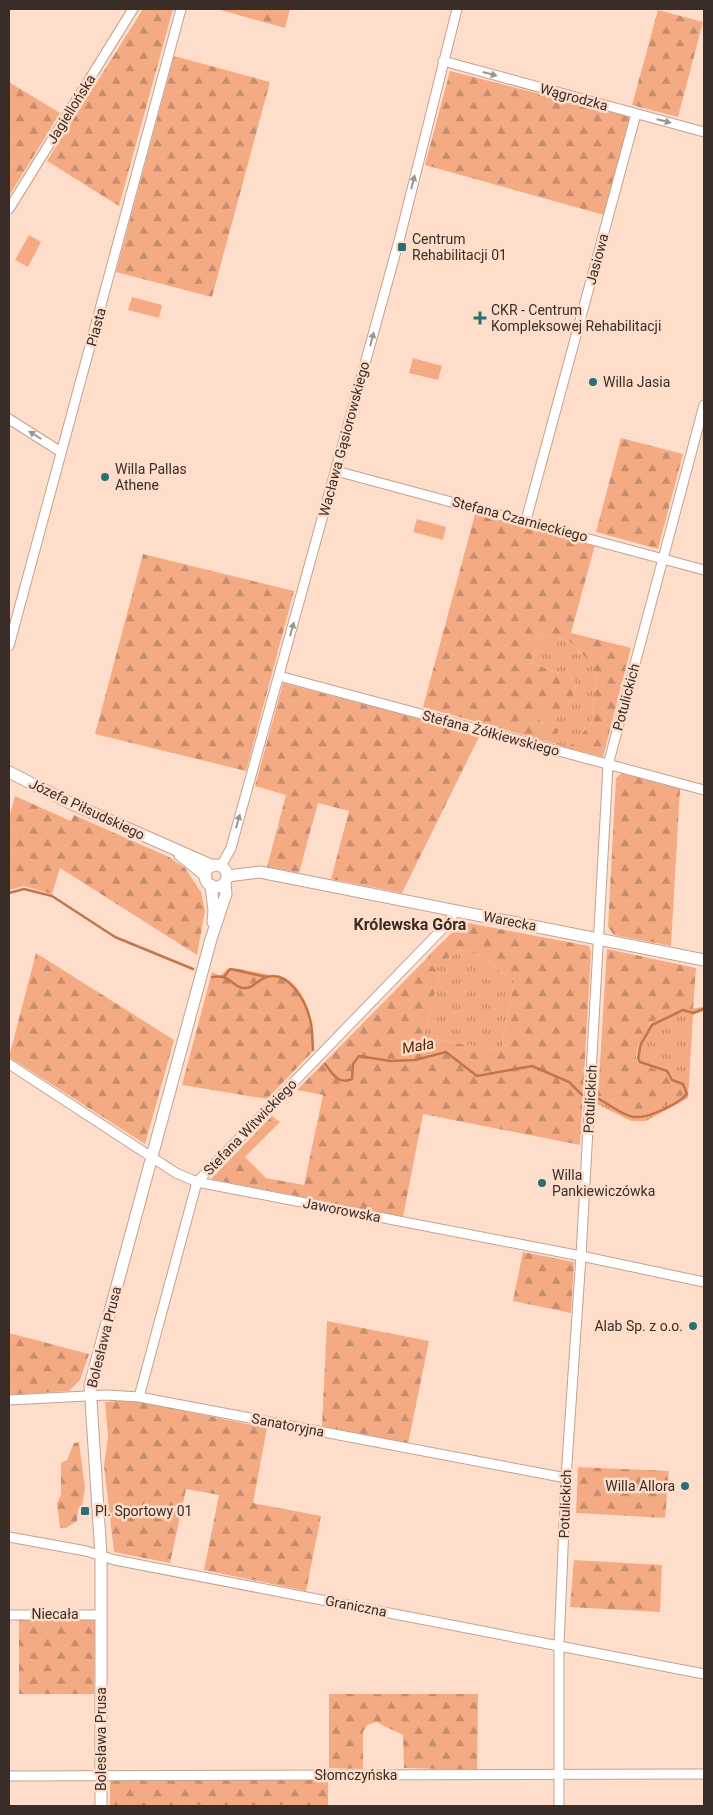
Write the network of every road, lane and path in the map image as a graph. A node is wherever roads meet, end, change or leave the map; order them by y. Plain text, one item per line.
1 (133, 9) edge
2 (181, 9) edge
3 (457, 9) edge
4 (444, 61) junction
5 (636, 114) junction
6 (704, 132) edge
7 (9, 209) edge
8 (704, 405) edge
9 (9, 419) edge
10 (61, 452) junction
11 (336, 470) junction
12 (526, 520) junction
13 (664, 559) junction
14 (704, 570) edge
15 (9, 646) edge
16 (279, 676) junction
17 (608, 765) junction
18 (9, 772) edge
19 (704, 790) edge
20 (166, 845) junction
21 (222, 873) junction
22 (208, 881) junction
23 (455, 911) junction
24 (211, 939) junction
25 (600, 939) junction
26 (704, 960) edge
27 (9, 1064) edge
28 (152, 1156) junction
29 (197, 1182) junction
30 (581, 1256) junction
31 (704, 1282) edge
32 (89, 1396) junction
33 (140, 1397) junction
34 (9, 1400) edge
35 (566, 1478) junction
36 (9, 1537) edge
37 (101, 1556) junction
38 (9, 1615) edge
39 (101, 1615) junction
40 (559, 1645) junction
41 (704, 1674) edge
42 (558, 1774) junction
43 (704, 1774) edge
44 (9, 1776) edge
45 (101, 1776) junction
46 (101, 1806) edge
47 (559, 1806) edge

1 - 7 street, Jagiellońska
2 - 10 street, Piasta
3 - 4 street, Wacława Gąsiorowskiego
4 -> 5 street, Wągrodzka
11 -> 4 street, Wacława Gąsiorowskiego
5 -> 6 street, Wągrodzka
5 - 12 street, Jasiowa
8 - 13 street, Potulickich
10 -> 9 street
10 - 15 street, Piasta
11 - 12 street, Stefana Czarnieckiego
16 -> 11 street, Wacława Gąsiorowskiego
12 - 13 street, Stefana Czarnieckiego
13 - 14 street, Stefana Czarnieckiego
13 - 17 street, Potulickich
16 - 17 street, Stefana Żółkiewskiego
21 -> 16 street, Wacława Gąsiorowskiego
17 - 19 street, Stefana Żółkiewskiego
17 - 25 street, Potulickich
18 - 20 street, Józefa Piłsudskiego
20 - 21 street, Józefa Piłsudskiego
20 - 22 street, Józefa Piłsudskiego
21 - 22 street
21 - 22 street, Warecka
21 - 23 street, Warecka
21 - 24 street, Bolesława Prusa
22 - 24 street, Bolesława Prusa
23 - 25 street, Warecka
23 - 29 street, Stefana Witwickiego
24 - 28 street, Bolesława Prusa
25 - 26 street, Warecka
25 - 30 street, Potulickich
27 - 28 street, Jaworowska
28 - 29 street, Jaworowska
28 - 32 street, Bolesława Prusa
29 - 30 street, Jaworowska
29 - 33 street, Stefana Witwickiego
30 - 31 street, Jaworowska
30 - 35 street, Potulickich
32 - 33 street, Sanatoryjna
32 - 34 street, Sanatoryjna
32 - 37 street, Bolesława Prusa
33 - 35 street, Sanatoryjna
35 - 40 street, Potulickich
36 - 37 street, Graniczna
37 - 39 street, Bolesława Prusa
37 - 40 street, Graniczna
38 - 39 street, Niecała
39 - 45 street, Bolesława Prusa
40 - 41 street, Graniczna
40 - 42 street, Potulickich
42 - 43 street, Słomczyńska
42 - 45 street, Słomczyńska
42 - 47 street, Potulickich
44 - 45 street, Słomczyńska
45 - 46 street, Bolesława Prusa

